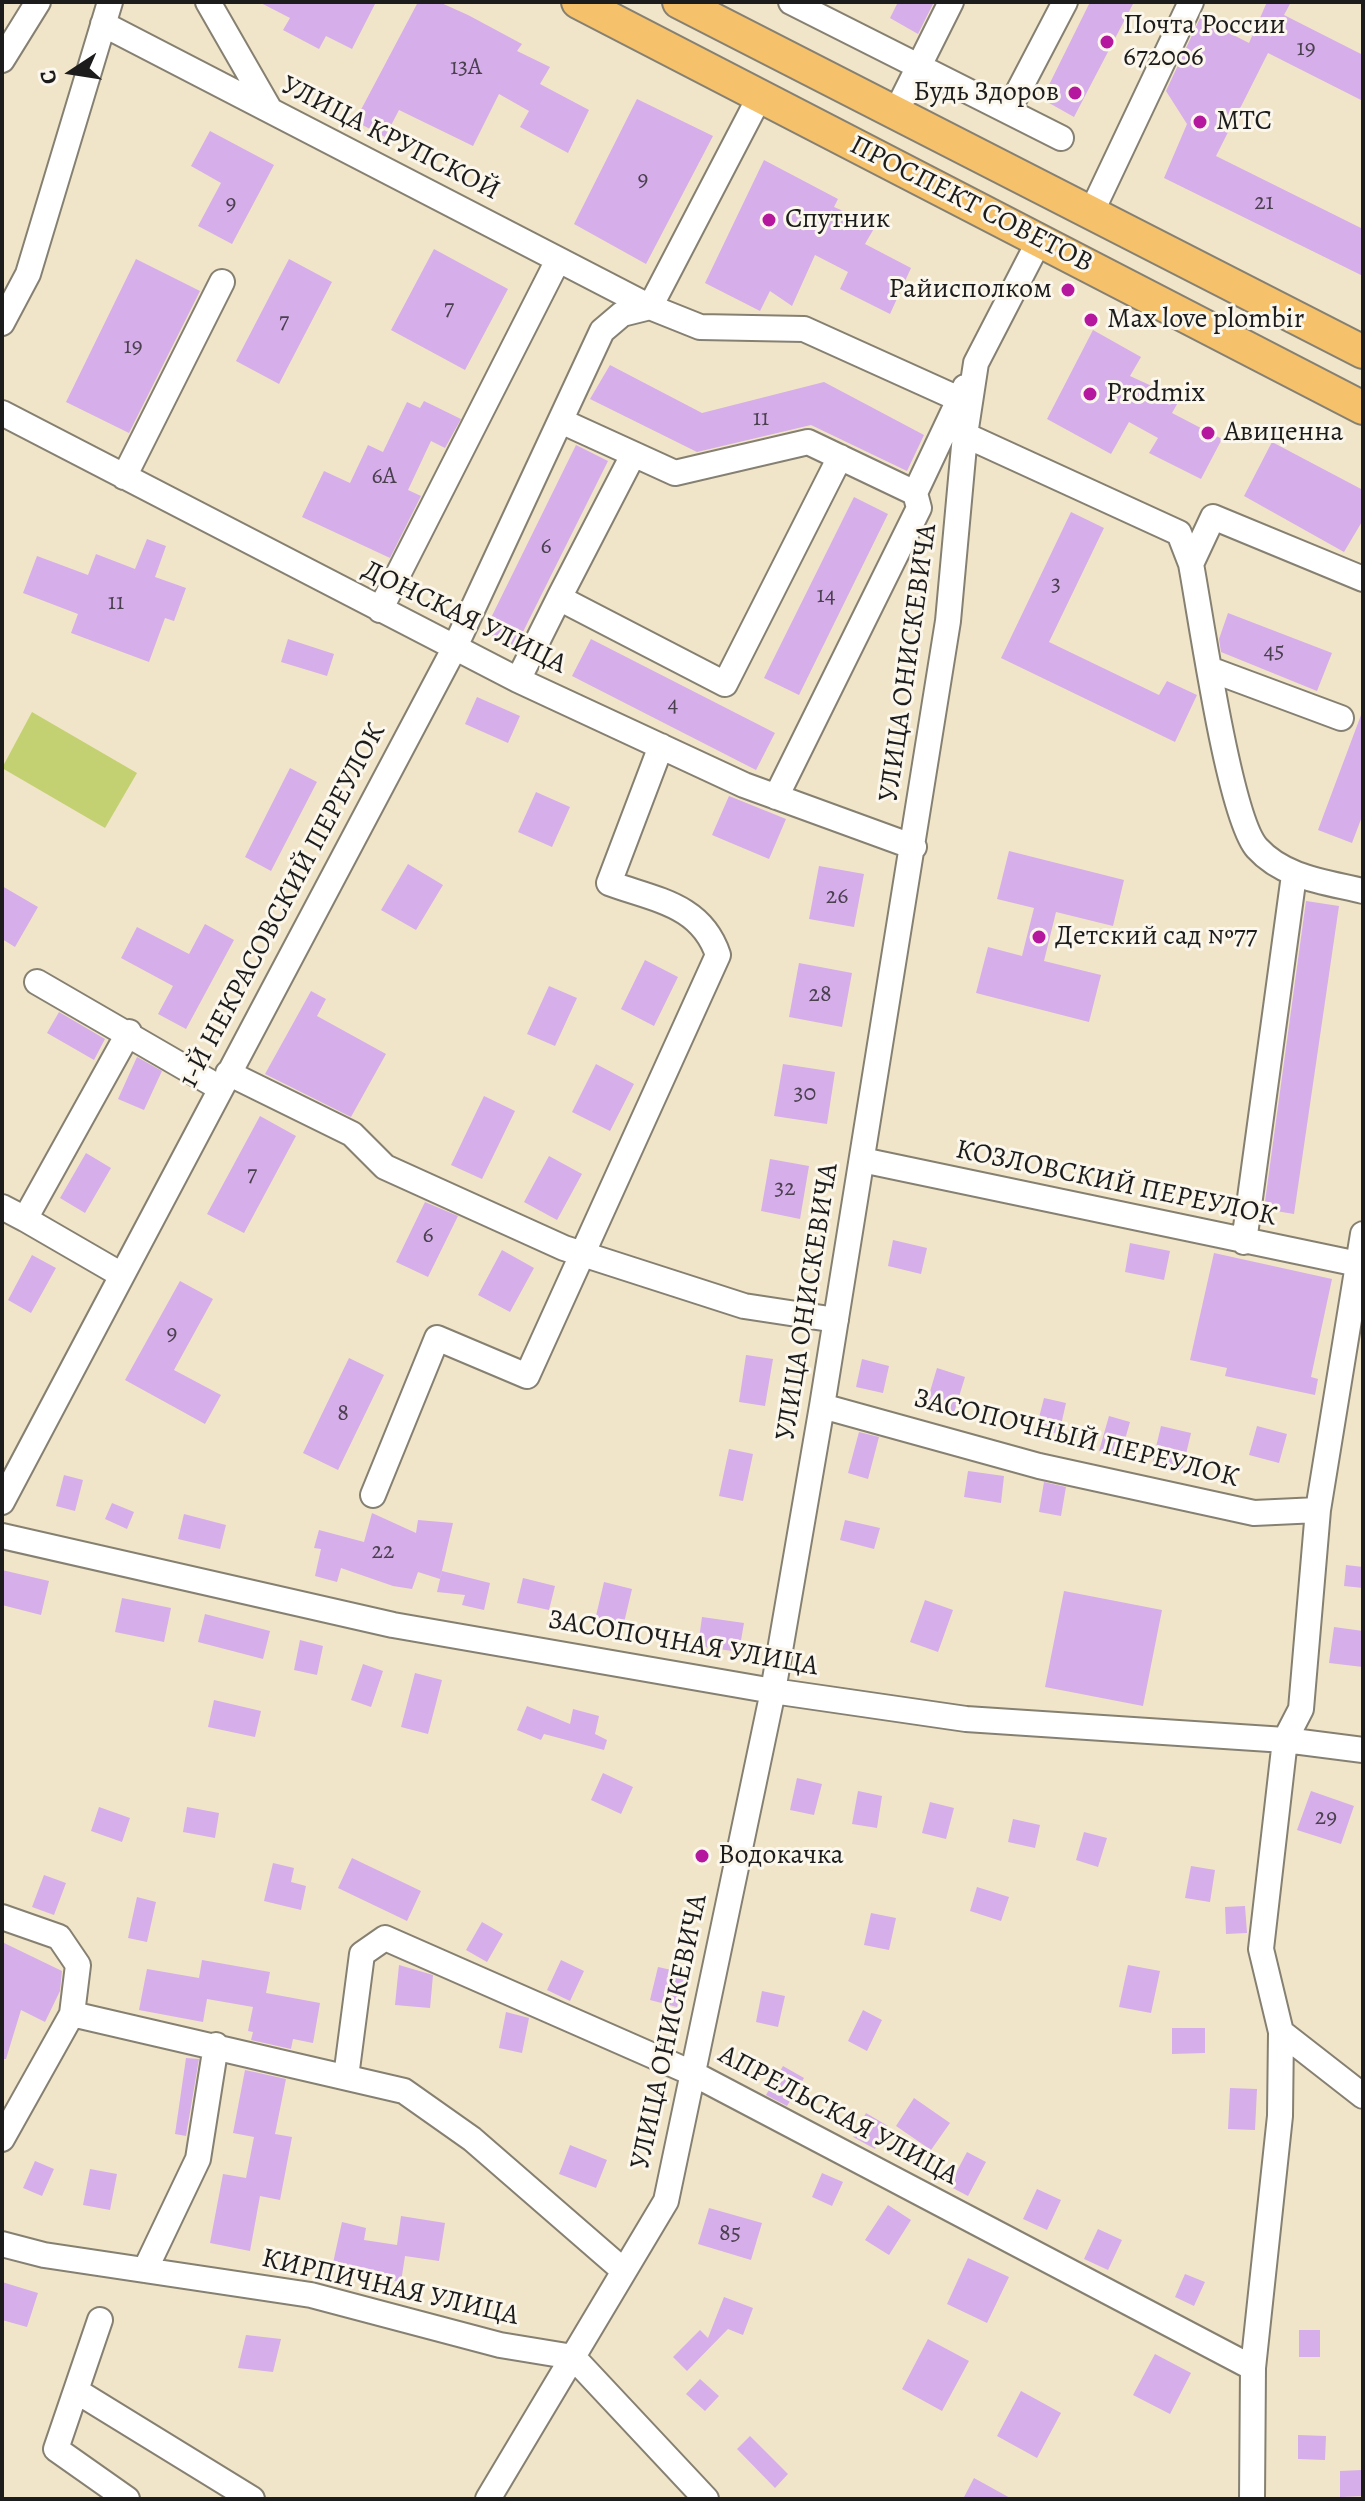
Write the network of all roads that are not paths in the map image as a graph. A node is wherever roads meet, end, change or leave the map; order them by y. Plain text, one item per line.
1 (38, 2) edge
2 (208, 2) edge
3 (578, 2) edge
4 (679, 2) edge
5 (791, 2) edge
6 (951, 2) edge
7 (1065, 2) edge
8 (1191, 2) edge
9 (107, 13) edge
10 (2, 60) edge
11 (919, 66) junction
12 (760, 96) junction
13 (270, 110) junction
14 (1008, 111) junction
15 (896, 112) junction
16 (1061, 138) dead end
17 (1091, 213) junction
18 (1039, 241) junction
19 (558, 260) junction
20 (592, 277) junction
21 (222, 282) dead end
22 (650, 307) junction
23 (2, 323) edge
24 (602, 331) junction
25 (1363, 352) edge
26 (976, 363) junction
27 (959, 399) junction
28 (1363, 408) edge
29 (2, 413) edge
30 (561, 421) junction
31 (965, 435) junction
32 (633, 455) junction
33 (840, 457) junction
34 (124, 477) junction
35 (915, 493) junction
36 (1191, 564) junction
37 (1363, 579) edge
38 (559, 598) junction
39 (380, 610) junction
40 (454, 649) junction
41 (1212, 670) junction
42 (518, 680) junction
43 (1341, 718) dead end
44 (661, 746) junction
45 (776, 797) junction
46 (914, 847) junction
47 (1294, 875) junction
48 (1363, 891) edge
49 (37, 982) dead end
50 (129, 1032) junction
51 (224, 1080) junction
52 (862, 1160) junction
53 (2, 1207) edge
54 (25, 1219) junction
55 (1363, 1234) edge
56 (1244, 1242) junction
57 (581, 1252) junction
58 (1358, 1264) junction
59 (120, 1274) junction
60 (836, 1320) junction
61 (822, 1406) junction
62 (373, 1495) dead end
63 (2, 1502) edge
64 (1318, 1510) junction
65 (2, 1536) edge
66 (773, 1691) junction
67 (1285, 1740) junction
68 (1363, 1750) edge
69 (2, 1917) edge
70 (72, 2014) junction
71 (1281, 2032) junction
72 (216, 2045) junction
73 (692, 2073) junction
74 (346, 2077) junction
75 (1363, 2096) edge
76 (2, 2139) edge
77 (2, 2244) edge
78 (145, 2270) junction
79 (624, 2271) junction
80 (100, 2320) dead end
81 (573, 2357) junction
82 (1253, 2368) junction
83 (78, 2392) junction
84 (127, 2499) edge
85 (252, 2499) edge
86 (488, 2499) edge
87 (706, 2499) edge
88 (1252, 2499) edge

1 - 10 street
2 - 13 street
3 - 12 main road, ПРОСПЕКТ СОВЕТОВ
4 - 15 main road, ПРОСПЕКТ СОВЕТОВ
5 - 11 street
6 - 11 street
7 - 14 street
8 - 17 street
9 - 13 street, УЛИЦА КРУПСКОЙ
9 - 23 street
11 - 14 street
11 - 15 street
12 - 18 main road, ПРОСПЕКТ СОВЕТОВ
12 - 22 street
13 - 19 street, УЛИЦА КРУПСКОЙ
14 - 16 street
15 - 17 main road, ПРОСПЕКТ СОВЕТОВ
17 - 25 main road, ПРОСПЕКТ СОВЕТОВ
18 - 26 street, УЛИЦА ОНИСКЕВИЧА
18 - 28 main road, ПРОСПЕКТ СОВЕТОВ
19 - 20 street, УЛИЦА КРУПСКОЙ
19 - 39 street
20 - 22 street, УЛИЦА КРУПСКОЙ
20 - 24 street
21 - 34 street
22 - 24 street
22 - 27 street, УЛИЦА КРУПСКОЙ
24 - 30 street, 1-Й НЕКРАСОВСКИЙ ПЕРЕУЛОК
26 - 27 street
26 - 31 street, УЛИЦА ОНИСКЕВИЧА
27 - 35 street
29 - 34 street, ДОНСКАЯ УЛИЦА
30 - 32 street
30 - 40 street, 1-Й НЕКРАСОВСКИЙ ПЕРЕУЛОК
31 - 36 street
31 - 46 street, УЛИЦА ОНИСКЕВИЧА
32 - 33 street
32 - 38 street
33 - 35 street
33 - 38 street
34 - 39 street, ДОНСКАЯ УЛИЦА
35 - 45 street
36 - 37 street
36 - 41 street
38 - 42 street
39 - 40 street, ДОНСКАЯ УЛИЦА
40 - 42 street, ДОНСКАЯ УЛИЦА
40 - 51 street, 1-Й НЕКРАСОВСКИЙ ПЕРЕУЛОК
41 - 43 street
41 - 47 street
42 - 44 street, ДОНСКАЯ УЛИЦА
44 - 45 street, ДОНСКАЯ УЛИЦА
44 - 57 street
45 - 46 street, ДОНСКАЯ УЛИЦА
46 - 52 street, УЛИЦА ОНИСКЕВИЧА
47 - 48 street
47 - 56 street
49 - 50 street
50 - 51 street
50 - 54 street
51 - 57 street
51 - 59 street, 1-Й НЕКРАСОВСКИЙ ПЕРЕУЛОК
52 - 56 street, КОЗЛОВСКИЙ ПЕРЕУЛОК
52 - 60 street, УЛИЦА ОНИСКЕВИЧА
53 - 54 street
54 - 59 street
55 - 58 street
56 - 58 street, КОЗЛОВСКИЙ ПЕРЕУЛОК
57 - 60 street
57 - 62 street
58 - 64 street
59 - 63 street, 1-Й НЕКРАСОВСКИЙ ПЕРЕУЛОК
60 - 61 street, УЛИЦА ОНИСКЕВИЧА
61 - 64 street, ЗАСОПОЧНЫЙ ПЕРЕУЛОК
61 - 66 street, УЛИЦА ОНИСКЕВИЧА
64 - 67 street
65 - 66 street, ЗАСОПОЧНАЯ УЛИЦА
66 - 67 street, ЗАСОПОЧНАЯ УЛИЦА
66 - 73 street, УЛИЦА ОНИСКЕВИЧА
67 - 68 street, ЗАСОПОЧНАЯ УЛИЦА
67 - 71 street
69 - 70 street
70 - 72 street
70 - 76 street
71 - 75 street
71 - 82 street
72 - 74 street
72 - 78 street
73 - 74 street, АПРЕЛЬСКАЯ УЛИЦА
73 - 79 street, УЛИЦА ОНИСКЕВИЧА
73 - 82 street, АПРЕЛЬСКАЯ УЛИЦА
74 - 79 street
77 - 78 street, КИРПИЧНАЯ УЛИЦА
78 - 81 street, КИРПИЧНАЯ УЛИЦА
79 - 81 street, УЛИЦА ОНИСКЕВИЧА
80 - 83 street
81 - 86 street, УЛИЦА ОНИСКЕВИЧА
81 - 87 street
82 - 88 street
83 - 84 street
83 - 85 street

